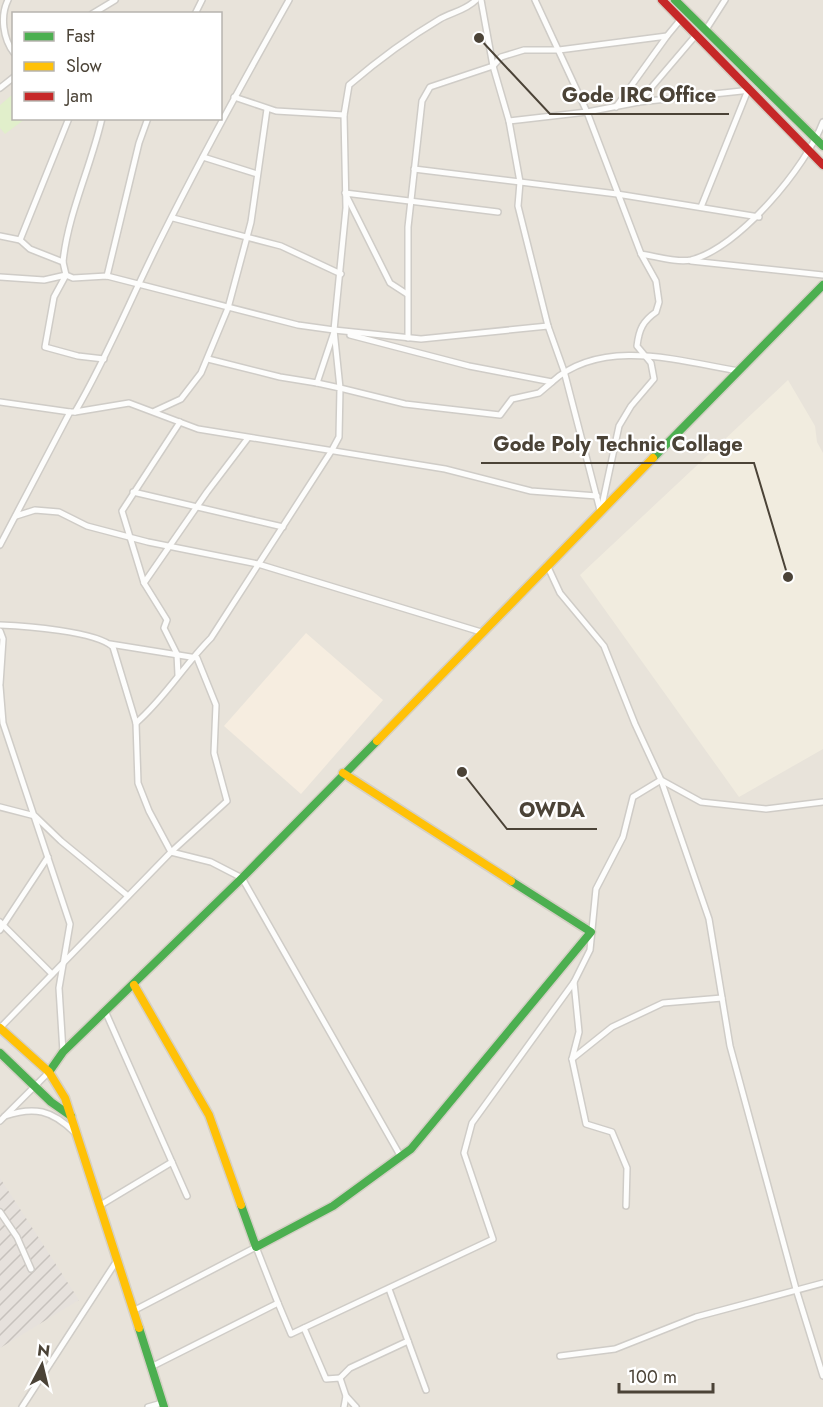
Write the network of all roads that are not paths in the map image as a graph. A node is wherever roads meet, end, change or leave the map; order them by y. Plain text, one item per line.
1 (8, 0) edge
2 (115, 0) edge
3 (289, 0) edge
4 (478, 0) edge
5 (535, 0) edge
6 (662, 0) edge
7 (725, 0) edge
8 (678, 10) edge
9 (95, 12) edge
10 (707, 28) junction
11 (696, 35) junction
12 (667, 36) junction
13 (720, 42) junction
14 (12, 50) edge
15 (559, 50) junction
16 (712, 51) junction
17 (493, 66) junction
18 (12, 78) edge
19 (0, 88) edge
20 (749, 90) junction
21 (234, 97) junction
22 (639, 102) junction
23 (616, 107) junction
24 (267, 109) junction
25 (587, 112) junction
26 (344, 115) junction
27 (68, 120) edge
28 (102, 120) edge
29 (147, 120) edge
30 (509, 121) junction
31 (823, 122) edge
32 (820, 143) edge
33 (808, 150) junction
34 (203, 157) junction
35 (823, 165) edge
36 (414, 169) junction
37 (257, 174) junction
38 (520, 182) junction
39 (345, 193) junction
40 (617, 194) junction
41 (411, 201) junction
42 (700, 207) junction
43 (498, 212) dead end
44 (759, 217) junction
45 (173, 218) junction
46 (0, 236) edge
47 (248, 236) junction
48 (20, 240) junction
49 (641, 254) junction
50 (689, 261) junction
51 (63, 262) junction
52 (340, 274) junction
53 (66, 275) junction
54 (823, 275) edge
55 (107, 276) junction
56 (0, 277) edge
57 (140, 283) junction
58 (823, 285) edge
59 (407, 294) junction
60 (228, 308) junction
61 (548, 326) junction
62 (334, 330) junction
63 (408, 338) junction
64 (644, 355) junction
65 (104, 359) junction
66 (208, 359) junction
67 (564, 371) junction
68 (738, 371) junction
69 (552, 382) junction
70 (317, 383) junction
71 (340, 388) junction
72 (0, 402) edge
73 (155, 411) junction
74 (73, 412) junction
75 (180, 422) junction
76 (248, 438) junction
77 (332, 450) junction
78 (133, 492) junction
79 (597, 496) junction
80 (195, 508) junction
81 (601, 511) junction
82 (16, 516) junction
83 (283, 527) junction
84 (130, 537) junction
85 (0, 545) edge
86 (169, 546) junction
87 (258, 564) junction
88 (547, 565) junction
89 (144, 583) junction
90 (0, 626) edge
91 (0, 631) edge
92 (481, 632) junction
93 (108, 643) junction
94 (177, 654) junction
95 (192, 657) junction
96 (178, 676) junction
97 (0, 685) edge
98 (2, 723) edge
99 (136, 723) junction
100 (343, 773) junction
101 (661, 780) junction
102 (823, 802) edge
103 (0, 807) edge
104 (35, 816) junction
105 (171, 852) junction
106 (48, 857) junction
107 (242, 878) junction
108 (129, 896) junction
109 (1, 926) edge
110 (591, 932) junction
111 (62, 964) junction
112 (52, 974) junction
113 (574, 982) junction
114 (134, 986) junction
115 (722, 998) junction
116 (106, 1013) junction
117 (0, 1028) edge
118 (63, 1052) junction
119 (0, 1053) edge
120 (572, 1059) junction
121 (49, 1072) junction
122 (35, 1085) junction
123 (5, 1116) junction
124 (71, 1116) junction
125 (0, 1121) edge
126 (78, 1136) junction
127 (401, 1157) junction
128 (172, 1162) junction
129 (187, 1196) dead end
130 (626, 1206) dead end
131 (98, 1207) junction
132 (0, 1212) edge
133 (256, 1247) junction
134 (116, 1262) junction
135 (31, 1269) dead end
136 (823, 1283) edge
137 (389, 1289) junction
138 (796, 1289) junction
139 (278, 1303) junction
140 (133, 1311) junction
141 (304, 1329) junction
142 (408, 1341) junction
143 (560, 1356) dead end
144 (151, 1367) junction
145 (823, 1376) edge
146 (340, 1378) junction
147 (426, 1390) dead end
148 (346, 1396) junction
149 (163, 1405) edge
150 (22, 1407) edge
151 (148, 1407) edge
152 (344, 1407) edge
153 (356, 1407) edge

1 - 14 street
2 - 9 street
3 - 21 street
4 - 17 street
4 - 26 street
5 - 15 street
6 - 8 street
7 - 10 street
8 - 10 street
8 - 11 street
8 - 12 street
10 - 13 street
11 - 16 street
11 - 22 street
12 - 15 street
12 - 23 street
13 - 16 street
13 - 32 street
15 - 17 street
15 - 25 street
16 - 20 street
17 - 30 street
17 - 36 street
18 - 19 street
20 - 22 street
20 - 33 street
20 - 42 street
21 - 24 street
21 - 34 street
22 - 23 street
23 - 25 street
24 - 26 street
24 - 37 street
25 - 30 street
25 - 40 street
26 - 39 street
27 - 48 street
28 - 51 street
29 - 55 street
30 - 38 street
31 - 32 street
32 - 33 street
33 - 35 street
33 - 44 street
34 - 37 street
34 - 45 street
36 - 38 street
36 - 41 street
37 - 47 street
38 - 40 street
38 - 61 street
39 - 41 street
39 - 52 street
39 - 59 street
40 - 42 street
40 - 49 street
41 - 43 street
41 - 59 street
42 - 44 street
44 - 50 street
45 - 47 street
45 - 57 street
46 - 48 street
47 - 52 street
47 - 60 street
48 - 51 street
49 - 50 street
49 - 64 street
50 - 54 street
51 - 53 street
52 - 62 street
53 - 55 street
53 - 56 street
53 - 65 street
55 - 57 street
57 - 60 street
57 - 65 street
58 - 68 street
59 - 63 street
60 - 62 street
60 - 66 street
61 - 63 street
61 - 67 street
62 - 63 street
62 - 69 street
62 - 70 street
62 - 71 street
64 - 67 street
64 - 68 street
64 - 81 street
65 - 74 street
66 - 70 street
66 - 73 street
67 - 69 street
67 - 79 street
68 - 81 street
69 - 71 street
70 - 71 street
71 - 77 street
72 - 74 street
73 - 74 street
73 - 75 street
74 - 82 street
75 - 76 street
75 - 78 street
76 - 77 street
76 - 80 street
77 - 79 street
77 - 83 street
78 - 80 street
78 - 84 street
79 - 81 street
80 - 83 street
80 - 86 street
81 - 88 street
82 - 84 street
82 - 85 street
83 - 87 street
84 - 86 street
84 - 89 street
86 - 87 street
86 - 89 street
87 - 92 street
87 - 95 street
88 - 92 street
88 - 101 street
89 - 94 street
90 - 93 street
91 - 97 street
92 - 100 street
93 - 94 street
93 - 99 street
94 - 95 street
94 - 96 street
95 - 96 street
95 - 105 street
96 - 99 street
97 - 98 street
98 - 104 street
99 - 105 street
100 - 107 street
100 - 110 street
101 - 102 street
101 - 110 street
101 - 115 street
103 - 104 street
104 - 106 street
104 - 108 street
105 - 107 street
105 - 108 street
106 - 109 street
106 - 111 street
107 - 114 street
107 - 127 street
108 - 111 street
109 - 112 street
110 - 113 street
110 - 127 street
111 - 112 street
111 - 118 street
112 - 117 street
113 - 120 street
113 - 137 street
114 - 116 street
114 - 133 street
115 - 120 street
115 - 138 street
116 - 118 street
116 - 128 street
117 - 121 street
118 - 121 street
119 - 122 street
120 - 130 street
121 - 122 street
121 - 124 street
122 - 123 street
122 - 124 street
123 - 125 street
123 - 126 street
124 - 126 street
126 - 131 street
127 - 133 street
128 - 129 street
128 - 131 street
131 - 134 street
132 - 135 street
133 - 139 street
133 - 140 street
134 - 140 street
134 - 150 street
136 - 138 street
137 - 141 street
137 - 142 street
138 - 143 street
138 - 145 street
139 - 141 street
139 - 144 street
140 - 144 street
141 - 146 street
142 - 146 street
142 - 147 street
144 - 149 street
146 - 148 street
148 - 152 street
148 - 153 street
149 - 151 street

